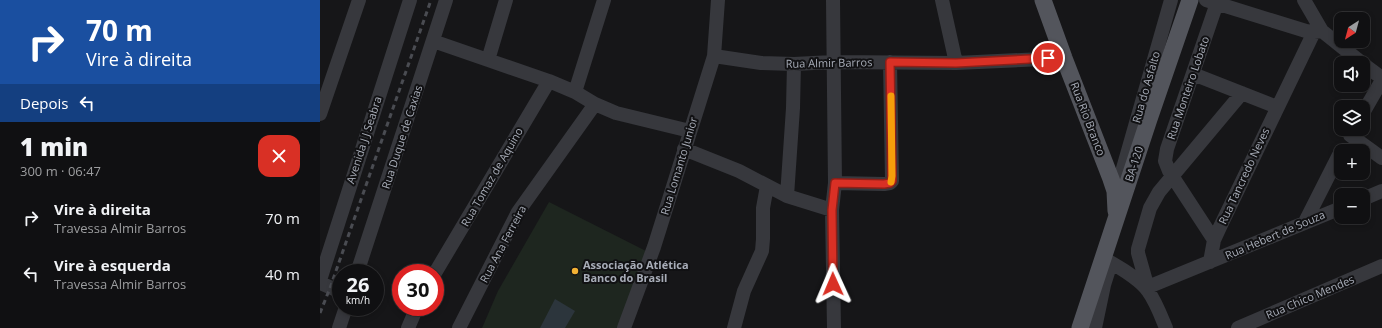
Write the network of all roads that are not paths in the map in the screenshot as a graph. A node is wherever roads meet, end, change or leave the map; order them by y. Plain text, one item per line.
1 (359, 0) edge
2 (410, 0) edge
3 (446, 0) edge
4 (506, 0) edge
5 (604, 0) edge
6 (718, 0) edge
7 (833, 0) edge
8 (942, 0) edge
9 (1043, 0) edge
10 (1171, 0) edge
11 (1190, 0) edge
12 (1304, 0) edge
13 (1213, 1) edge
14 (1318, 32) junction
15 (433, 41) junction
16 (714, 56) junction
17 (1353, 56) edge
18 (1064, 58) junction
19 (488, 60) junction
20 (833, 62) junction
21 (890, 62) junction
22 (956, 63) junction
23 (794, 64) junction
24 (1370, 69) edge
25 (1194, 74) junction
26 (1382, 79) edge
27 (549, 81) junction
28 (575, 92) junction
29 (1242, 93) junction
30 (323, 98) edge
31 (1370, 100) edge
32 (595, 104) junction
33 (1277, 107) junction
34 (320, 114) edge
35 (690, 131) junction
36 (1357, 136) edge
37 (684, 149) junction
38 (1382, 158) edge
39 (1334, 165) edge
40 (1173, 176) junction
41 (835, 183) junction
42 (767, 186) junction
43 (1382, 191) edge
44 (788, 196) junction
45 (1370, 196) edge
46 (1115, 197) junction
47 (832, 210) junction
48 (1334, 211) edge
49 (1116, 217) junction
50 (1305, 222) junction
51 (1214, 240) junction
52 (1107, 260) junction
53 (1210, 262) junction
54 (360, 264) edge
55 (440, 264) edge
56 (1382, 266) edge
57 (320, 280) edge
58 (320, 283) edge
59 (332, 288) edge
60 (1149, 290) junction
61 (343, 316) edge
62 (413, 316) edge
63 (628, 327) edge
64 (340, 328) edge
65 (408, 328) edge
66 (459, 328) edge
67 (734, 328) edge
68 (834, 328) edge
69 (1080, 328) edge
70 (1095, 328) edge
71 (1166, 328) edge
72 (1238, 328) edge

1 - 30 street
2 - 57 street, Avenida J J Seabra
3 - 15 street, Rua Duque de Caxias
4 - 19 street
5 - 28 street
6 - 16 street, Rua Lomanto Junior
7 - 20 street
8 - 22 street
9 - 18 main road, Rua Rio Branco
10 - 46 street, Rua do Asfalto
11 - 49 main road, BA-120 / BA-120
12 - 14 street
13 - 14 street
13 - 25 street, Rua Monteiro Lobato
14 - 17 street
14 - 33 street, Rua Tancredo Neves
15 - 19 street
15 - 54 street, Rua Duque de Caxias
16 - 23 street, Rua Almir Barros
16 - 35 street, Rua Lomanto Junior
18 - 22 street, Rua Almir Barros
18 - 46 main road, Rua Rio Branco
19 - 27 street
20 - 21 street, Rua Almir Barros
20 - 23 street, Rua Almir Barros
20 - 41 street
21 - 22 street, Rua Almir Barros
21 - 41 street
23 - 44 street
24 - 26 street
25 - 29 street
25 - 40 street, Rua Monteiro Lobato
26 - 31 street
27 - 28 street
27 - 55 street, Rua Tomaz de Aquino
28 - 32 street
29 - 33 street
29 - 40 street
30 - 34 street
32 - 35 street
32 - 66 street, Rua Ana Ferreira
33 - 51 street, Rua Tancredo Neves
35 - 37 street, Rua Lomanto Junior
36 - 38 street
37 - 42 street
37 - 63 street, Rua Lomanto Junior
39 - 50 street
40 - 51 street, Rua Monteiro Lobato
40 - 60 street
41 - 47 street
42 - 44 street
42 - 67 street
43 - 45 street
44 - 47 street
46 - 49 main road, Rua Rio Branco
47 - 68 street
48 - 50 street, Rua Hebert de Souza
49 - 52 main road, BA-120 / BA-120
50 - 53 street, Rua Hebert de Souza
51 - 53 street, Rua Tancredo Neves
52 - 60 street
52 - 69 main road, BA-120 / BA-120
52 - 70 street
53 - 60 street
56 - 72 street, Rua Chico Mendes
58 - 59 street
60 - 71 street
61 - 64 street
62 - 65 street

